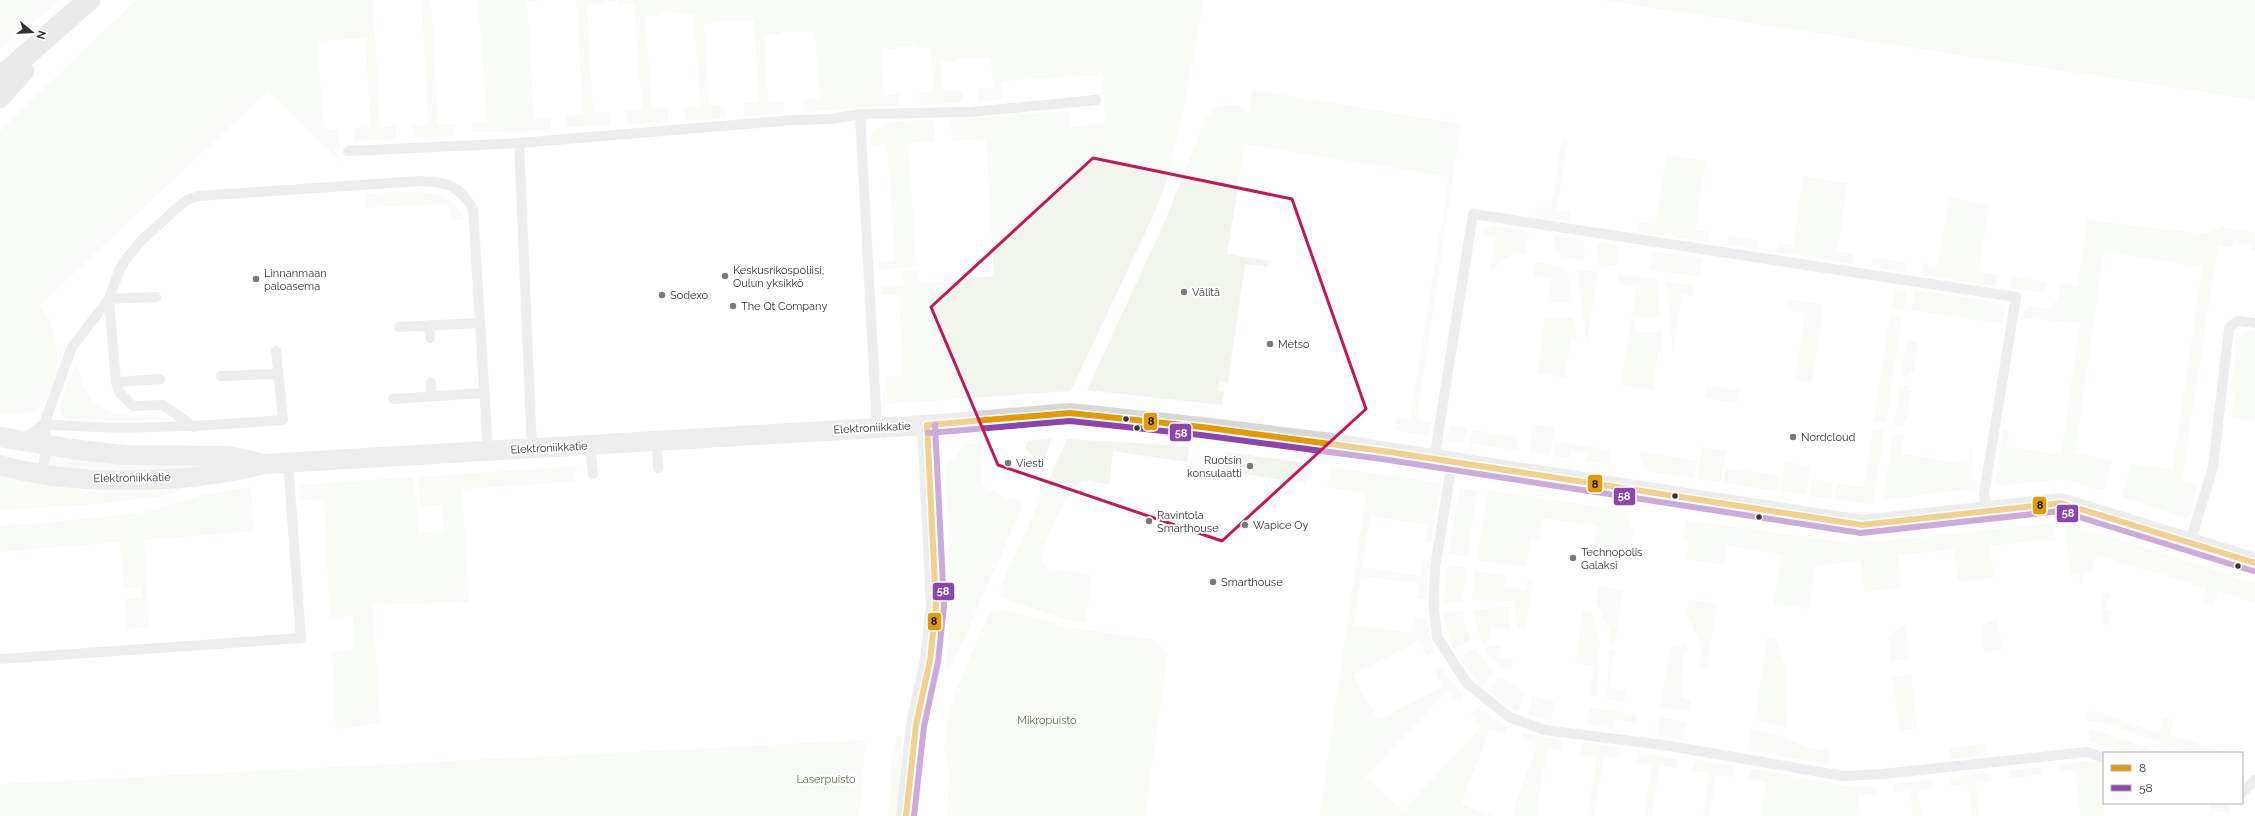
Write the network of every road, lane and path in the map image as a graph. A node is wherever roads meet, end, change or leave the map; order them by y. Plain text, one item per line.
1 (89, 0) edge
2 (63, 23) junction
3 (0, 78) edge
4 (0, 97) edge
5 (1096, 100) dead end
6 (860, 114) junction
7 (519, 143) junction
8 (348, 151) dead end
9 (156, 297) dead end
10 (109, 299) junction
11 (480, 323) junction
12 (2255, 323) edge
13 (429, 325) junction
14 (400, 327) dead end
15 (430, 338) dead end
16 (276, 351) dead end
17 (278, 374) junction
18 (221, 376) dead end
19 (160, 379) dead end
20 (116, 382) junction
21 (431, 383) dead end
22 (484, 393) junction
23 (431, 396) junction
24 (393, 399) dead end
25 (44, 424) junction
26 (927, 425) junction
27 (194, 427) junction
28 (877, 427) junction
29 (0, 437) edge
30 (21, 441) junction
31 (657, 442) junction
32 (48, 445) junction
33 (590, 446) junction
34 (532, 449) junction
35 (488, 452) junction
36 (1443, 461) junction
37 (288, 463) junction
38 (264, 464) junction
39 (0, 465) edge
40 (658, 468) dead end
41 (41, 474) junction
42 (594, 474) dead end
43 (1987, 510) junction
44 (2190, 542) junction
45 (2255, 563) edge
46 (0, 659) edge
47 (2103, 758) edge
48 (2255, 780) edge
49 (2243, 792) edge
50 (906, 816) edge

1 - 2 main road
2 - 3 main road
2 - 4 main road
5 - 6 lane
6 - 7 lane
6 - 28 lane
7 - 8 lane
7 - 34 lane
9 - 10 lane
10 - 11 lane
10 - 20 lane
10 - 25 lane
11 - 13 lane
11 - 22 lane
12 - 44 lane
13 - 14 lane
13 - 15 lane
16 - 17 lane
17 - 18 lane
17 - 27 lane
19 - 20 lane
20 - 27 lane
21 - 23 lane
22 - 23 lane
22 - 35 lane
23 - 24 lane
25 - 27 lane
25 - 30 lane
25 - 32 lane
26 - 28 street, Elektroniikkatie
26 - 36 street, Elektroniikkatie
26 - 50 street
28 - 31 street, Elektroniikkatie
29 - 30 street, Elektroniikkatie
30 - 32 street, Elektroniikkatie
31 - 33 street, Elektroniikkatie
31 - 40 lane
32 - 38 street, Elektroniikkatie
32 - 41 lane
33 - 34 street, Elektroniikkatie
33 - 42 lane
34 - 35 street, Elektroniikkatie
35 - 37 street, Elektroniikkatie
36 - 43 street, Elektroniikkatie
36 - 43 lane
36 - 47 lane
37 - 38 street, Elektroniikkatie
37 - 46 lane
38 - 41 street, Elektroniikkatie
39 - 41 street, Elektroniikkatie
43 - 44 street, Elektroniikkatie
44 - 45 street, Elektroniikkatie
48 - 49 lane

